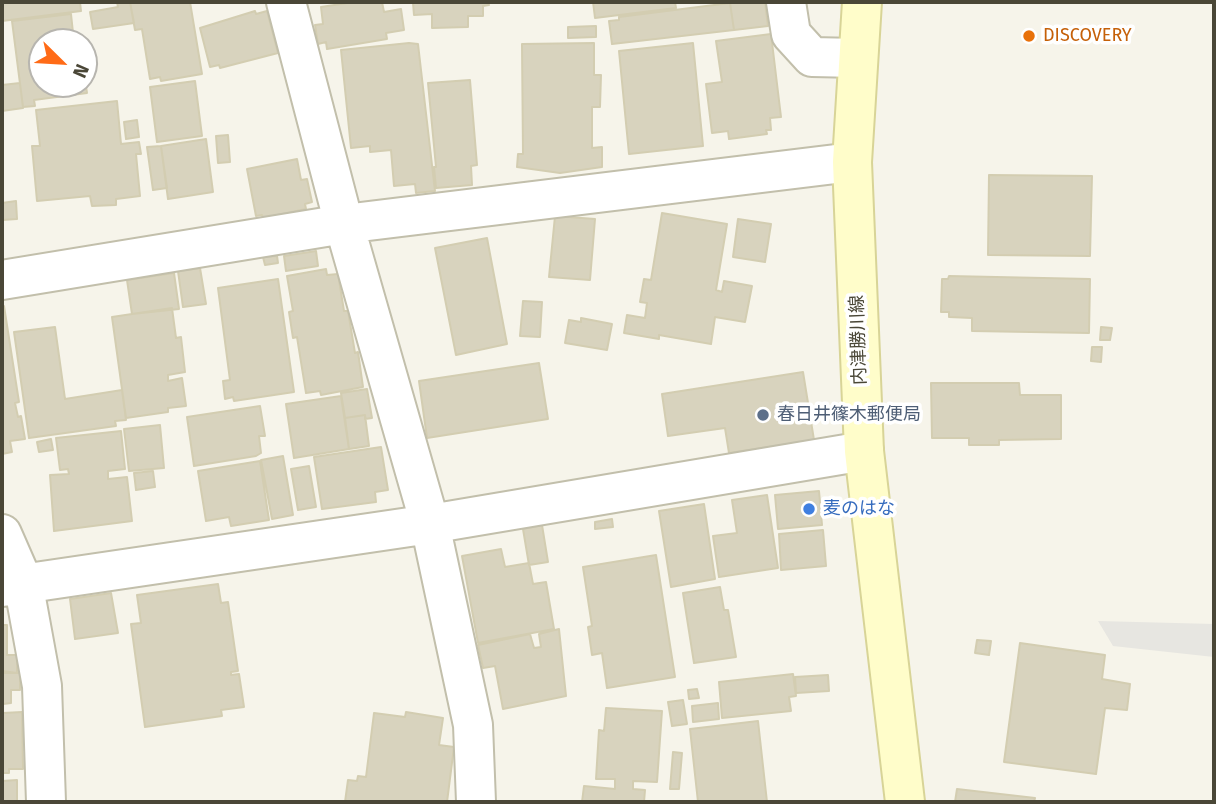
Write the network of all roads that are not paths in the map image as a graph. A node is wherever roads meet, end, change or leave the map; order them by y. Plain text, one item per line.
1 (286, 2) edge
2 (786, 2) edge
3 (862, 2) edge
4 (858, 58) junction
5 (852, 162) junction
6 (344, 224) junction
7 (2, 281) edge
8 (864, 451) junction
9 (430, 524) junction
10 (2, 534) edge
11 (12, 584) edge
12 (46, 802) edge
13 (476, 802) edge
14 (905, 802) edge

1 - 6 street
2 - 4 street
3 - 4 main road, 内津勝川線
4 - 5 main road, 内津勝川線
5 - 6 street
5 - 8 main road, 内津勝川線
6 - 7 street
6 - 9 street
8 - 9 street
8 - 14 main road, 内津勝川線
9 - 11 street
9 - 13 street
10 - 11 street
11 - 12 street

